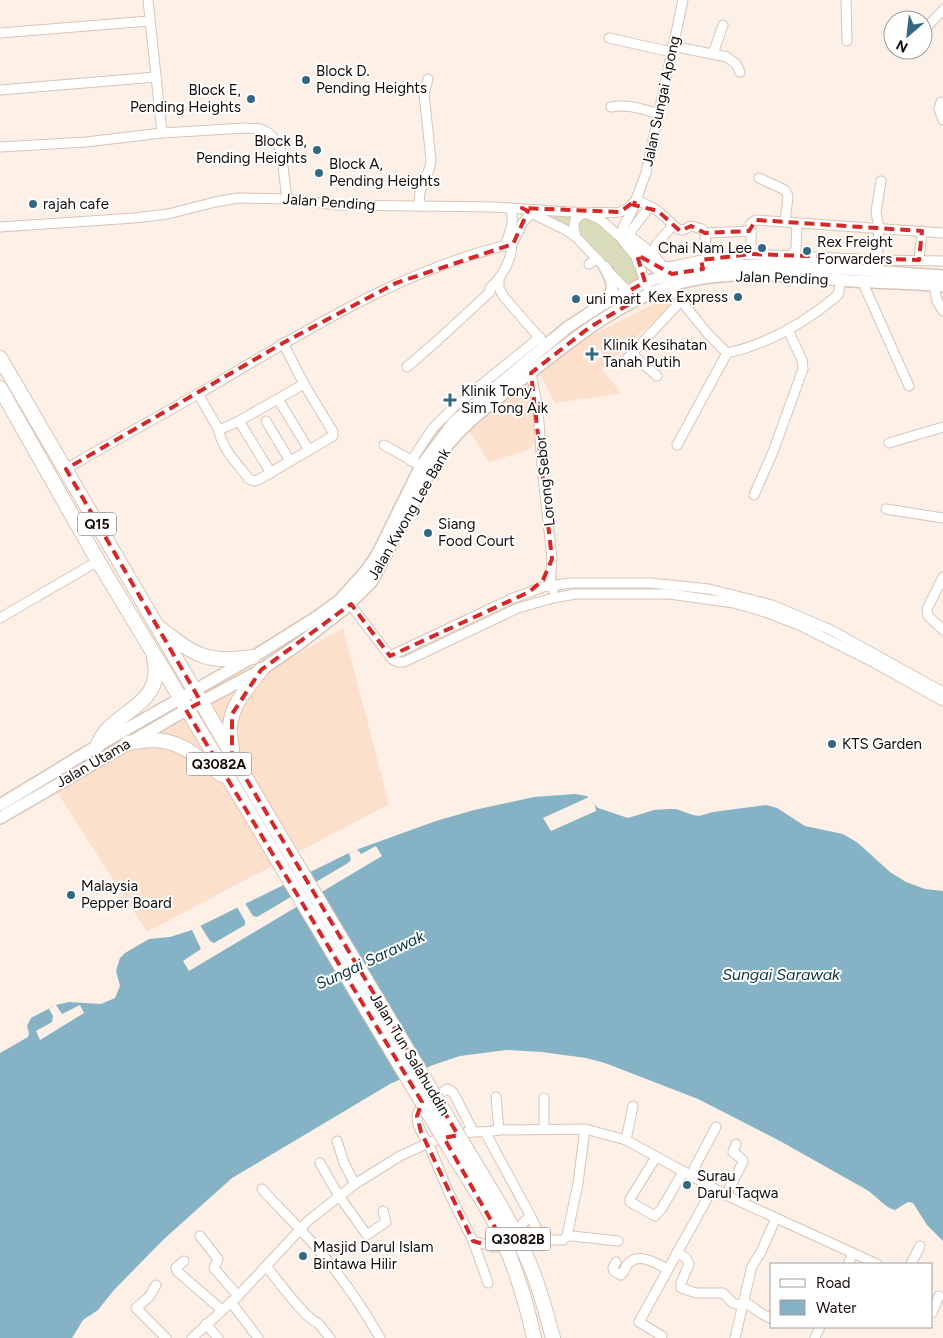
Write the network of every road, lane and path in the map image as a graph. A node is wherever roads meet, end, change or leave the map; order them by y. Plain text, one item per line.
1 (148, 0) edge
2 (683, 0) edge
3 (846, 0) edge
4 (943, 10) edge
5 (933, 20) edge
6 (150, 21) junction
7 (723, 25) dead end
8 (0, 33) edge
9 (609, 38) dead end
10 (847, 41) dead end
11 (672, 49) junction
12 (713, 54) junction
13 (740, 72) dead end
14 (156, 77) junction
15 (428, 78) dead end
16 (0, 90) edge
17 (941, 102) dead end
18 (611, 107) dead end
19 (659, 114) junction
20 (943, 120) edge
21 (162, 134) junction
22 (0, 147) edge
23 (759, 178) dead end
24 (880, 180) dead end
25 (287, 199) junction
26 (636, 200) junction
27 (419, 206) junction
28 (649, 207) junction
29 (510, 208) junction
30 (522, 208) junction
31 (532, 213) junction
32 (586, 213) junction
33 (785, 222) junction
34 (797, 224) junction
35 (673, 225) junction
36 (0, 227) edge
37 (879, 228) junction
38 (750, 231) junction
39 (922, 231) junction
40 (943, 232) edge
41 (705, 233) junction
42 (576, 237) junction
43 (625, 237) junction
44 (509, 245) junction
45 (653, 254) junction
46 (748, 258) junction
47 (791, 260) junction
48 (919, 260) junction
49 (943, 261) edge
50 (601, 263) junction
51 (704, 263) junction
52 (589, 264) dead end
53 (878, 266) junction
54 (672, 274) junction
55 (943, 276) edge
56 (499, 280) junction
57 (841, 280) junction
58 (862, 281) junction
59 (645, 282) junction
60 (939, 285) edge
61 (669, 286) junction
62 (490, 292) junction
63 (649, 294) junction
64 (633, 296) junction
65 (504, 297) junction
66 (681, 301) junction
67 (940, 302) edge
68 (600, 306) junction
69 (943, 311) edge
70 (788, 330) junction
71 (543, 341) junction
72 (283, 343) junction
73 (727, 353) junction
74 (632, 354) junction
75 (0, 358) edge
76 (623, 363) dead end
77 (406, 367) dead end
78 (531, 372) junction
79 (658, 376) dead end
80 (304, 384) junction
81 (909, 386) dead end
82 (0, 388) edge
83 (198, 394) junction
84 (278, 399) junction
85 (239, 421) junction
86 (266, 421) dead end
87 (943, 427) edge
88 (219, 430) junction
89 (889, 443) dead end
90 (384, 445) dead end
91 (676, 445) dead end
92 (309, 450) junction
93 (290, 462) junction
94 (416, 463) junction
95 (66, 469) junction
96 (271, 473) junction
97 (754, 495) dead end
98 (886, 509) dead end
99 (943, 518) edge
100 (552, 559) junction
101 (98, 561) junction
102 (943, 577) edge
103 (570, 583) junction
104 (550, 585) junction
105 (529, 592) junction
106 (570, 595) junction
107 (350, 604) junction
108 (0, 618) edge
109 (155, 624) junction
110 (943, 630) edge
111 (151, 650) junction
112 (253, 656) junction
113 (390, 656) junction
114 (261, 670) junction
115 (943, 692) edge
116 (197, 696) junction
117 (943, 701) edge
118 (183, 704) junction
119 (128, 743) junction
120 (97, 746) junction
121 (232, 755) junction
122 (229, 779) junction
123 (0, 805) edge
124 (0, 818) edge
125 (496, 1097) dead end
126 (544, 1098) dead end
127 (633, 1106) dead end
128 (716, 1127) dead end
129 (544, 1128) junction
130 (585, 1129) junction
131 (499, 1130) junction
132 (473, 1131) junction
133 (485, 1132) junction
134 (337, 1140) dead end
135 (626, 1140) junction
136 (428, 1143) junction
137 (736, 1144) dead end
138 (459, 1151) junction
139 (656, 1157) junction
140 (320, 1163) dead end
141 (687, 1174) junction
142 (355, 1184) junction
143 (714, 1188) junction
144 (262, 1189) dead end
145 (726, 1195) junction
146 (339, 1196) junction
147 (383, 1212) dead end
148 (530, 1215) junction
149 (776, 1218) junction
150 (299, 1228) junction
151 (515, 1234) junction
152 (200, 1236) dead end
153 (567, 1236) junction
154 (473, 1241) junction
155 (618, 1241) dead end
156 (505, 1245) junction
157 (920, 1246) dead end
158 (677, 1252) junction
159 (853, 1253) junction
160 (184, 1260) dead end
161 (616, 1262) dead end
162 (848, 1263) edge
163 (875, 1263) edge
164 (912, 1263) edge
165 (266, 1266) junction
166 (667, 1269) junction
167 (488, 1283) dead end
168 (156, 1286) dead end
169 (938, 1296) edge
170 (235, 1299) junction
171 (744, 1304) junction
172 (222, 1310) junction
173 (933, 1310) edge
174 (770, 1318) edge
175 (206, 1324) junction
176 (662, 1336) dead end
177 (166, 1338) edge
178 (192, 1338) edge
179 (218, 1338) edge
180 (258, 1338) edge
181 (330, 1338) edge
182 (380, 1338) edge
183 (534, 1338) edge
184 (553, 1338) edge
185 (735, 1338) edge

1 - 6 street
2 - 11 street, Jalan Sungai Apong
3 - 10 street
4 - 5 street
6 - 8 street
6 - 14 street
7 - 12 street
9 - 11 street
11 - 12 street
11 - 19 street, Jalan Sungai Apong
12 - 13 street
14 - 16 street
14 - 21 street
15 - 27 street
17 - 20 street
18 - 19 street
19 - 26 street, Jalan Sungai Apong
21 - 22 street
21 - 25 street
23 - 33 street
24 - 37 street
25 - 27 street, Jalan Pending
25 - 36 street, Jalan Pending
26 - 28 street
26 - 32 street
26 - 43 street, Jalan Sungai Apong
27 - 29 street, Jalan Pending
28 - 35 street
28 - 43 street
29 - 30 street, Jalan Pending
29 - 44 street
30 - 31 street, Jalan Pending
30 - 32 street
31 - 42 street, Jalan Pending
31 - 44 street
32 - 42 street
32 - 43 street
33 - 34 street
33 - 38 street
34 - 37 street
34 - 47 street
35 - 41 street
35 - 45 street
37 - 39 street
37 - 53 street
38 - 41 street
38 - 46 street
39 - 40 street
39 - 48 street
41 - 51 street
42 - 50 street, Jalan Pending
43 - 45 street
43 - 54 main road
43 - 59 street
44 - 56 street
44 - 72 street
45 - 51 street
46 - 47 main road, Jalan Pending
46 - 51 main road, Jalan Pending
47 - 53 main road, Jalan Pending
48 - 49 street
48 - 53 street
50 - 52 street
50 - 64 street, Jalan Pending
50 - 68 main road
51 - 54 main road, Jalan Pending
53 - 55 main road, Jalan Pending
54 - 59 main road, Jalan Pending
56 - 62 street
56 - 65 street
57 - 58 main road, Jalan Pending
57 - 61 main road, Jalan Pending
57 - 70 street
58 - 60 main road, Jalan Pending
58 - 81 street
59 - 63 street
59 - 64 main road, Jalan Pending
60 - 67 street
61 - 63 main road, Jalan Pending
61 - 66 street
62 - 65 street
62 - 77 street
63 - 64 main road, Jalan Pending
64 - 68 main road, Jalan Kwong Lee Bank
64 - 78 main road, Jalan Kwong Lee Bank
65 - 71 street
66 - 73 street
66 - 74 street
67 - 69 street
68 - 71 main road, Jalan Kwong Lee Bank
70 - 73 street
70 - 97 street
71 - 94 main road, Jalan Kwong Lee Bank
72 - 80 street
72 - 83 street
73 - 91 street
74 - 76 street
74 - 79 street
75 - 95 highway, Q15
78 - 100 street, Lorong Sebor
78 - 107 main road, Jalan Kwong Lee Bank
80 - 84 street
80 - 92 street
82 - 101 highway, Q15
83 - 88 street
83 - 95 street
84 - 85 street
84 - 92 street
85 - 88 street
85 - 96 street
86 - 93 street
87 - 89 street
88 - 96 street
90 - 94 street
92 - 93 street
93 - 96 street
94 - 112 main road, Jalan Kwong Lee Bank
95 - 109 highway, Q15
98 - 99 street
100 - 103 street
100 - 104 street
100 - 105 street
101 - 108 street
101 - 111 highway, Q15
102 - 110 street
103 - 104 street
103 - 115 street
104 - 105 street
104 - 106 street
105 - 113 street
106 - 113 street
106 - 117 street
107 - 113 street
107 - 114 main road, Jalan Kwong Lee Bank
109 - 112 highway
109 - 116 highway, Q15
111 - 118 highway, Q15
111 - 120 highway
112 - 116 main road, Jalan Kwong Lee Bank
114 - 116 main road, Jalan Kwong Lee Bank
114 - 121 highway
116 - 118 main road
116 - 121 highway, Jalan Tun Salahuddin
118 - 119 main road, Jalan Utama
118 - 120 main road, Jalan Utama
118 - 122 highway, Jalan Tun Salahuddin / Q3082A
119 - 122 highway
119 - 124 main road, Jalan Utama
120 - 123 main road, Jalan Utama
121 - 138 highway, Jalan Tun Salahuddin, bridge
122 - 138 highway, Jalan Tun Salahuddin / Q3082A, bridge
125 - 131 street
126 - 129 street
127 - 135 street
128 - 141 street
129 - 130 street
129 - 131 street
130 - 135 street
130 - 153 street
131 - 133 street
132 - 133 street
132 - 136 street
132 - 136 street
133 - 148 street
134 - 142 street
135 - 139 street
136 - 142 street
136 - 154 street
137 - 145 street
138 - 151 highway, Jalan Tun Salahuddin / Q3082B
138 - 156 highway, Jalan Tun Salahuddin / Q3082A
139 - 141 street
139 - 141 street
140 - 146 street
141 - 143 street
142 - 146 street
143 - 145 street
143 - 158 street
144 - 150 street
145 - 149 street
146 - 147 street
146 - 150 street
148 - 151 street
148 - 153 street
149 - 159 street
149 - 171 street
150 - 165 street
150 - 182 street
151 - 184 highway, Jalan Tun Salahuddin / Q3082B
152 - 170 street
153 - 155 street
154 - 156 street
154 - 167 street
156 - 183 highway, Jalan Tun Salahuddin / Q3082A
157 - 164 street
158 - 166 street
158 - 171 street
159 - 162 street
159 - 163 street
160 - 172 street
161 - 166 street
165 - 170 street
165 - 181 street
166 - 176 street
168 - 177 street
169 - 173 street
170 - 172 street
170 - 180 street
171 - 174 street
171 - 185 street
172 - 175 street
175 - 178 street
175 - 179 street

